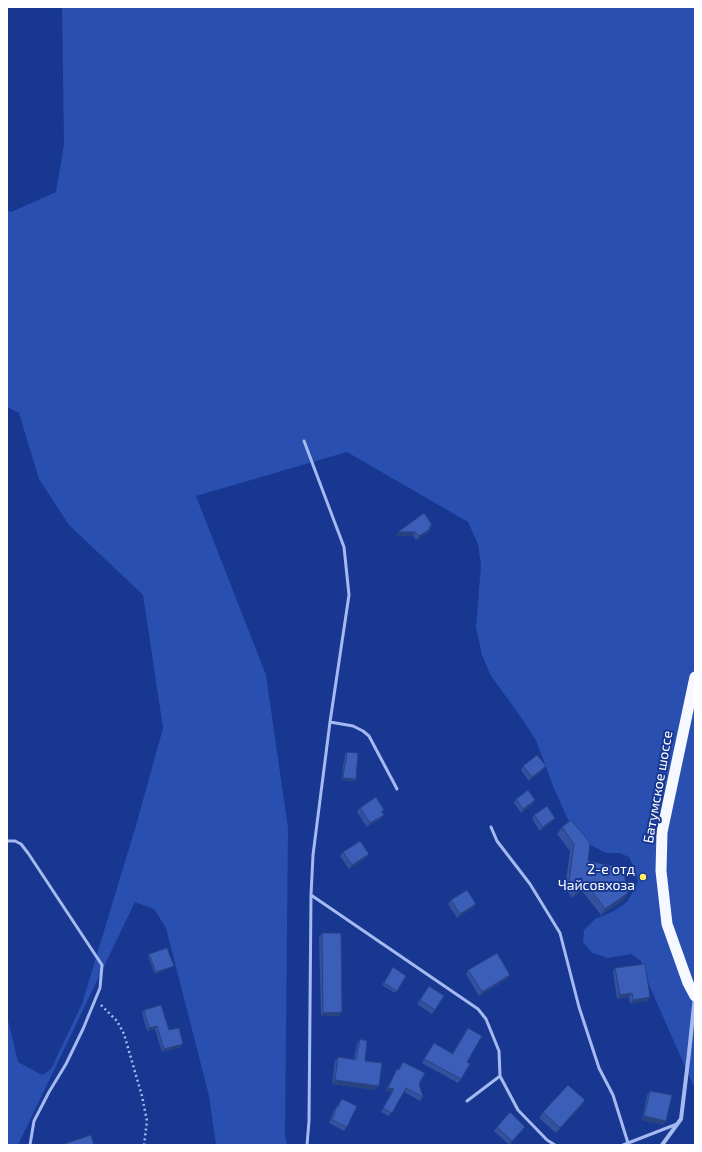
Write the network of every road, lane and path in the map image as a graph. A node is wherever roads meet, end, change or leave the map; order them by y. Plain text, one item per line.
1 (304, 441) dead end
2 (695, 676) edge
3 (330, 722) junction
4 (397, 789) dead end
5 (490, 827) dead end
6 (7, 840) edge
7 (311, 895) junction
8 (695, 996) edge
9 (95, 999) junction
10 (500, 1076) junction
11 (467, 1101) dead end
12 (678, 1123) junction
13 (628, 1143) junction
14 (30, 1145) edge
15 (144, 1145) edge
16 (307, 1145) edge
17 (555, 1145) edge
18 (623, 1145) edge
19 (662, 1145) edge

1 - 3 lane
2 - 8 highway, Батумское шоссе
3 - 4 lane
3 - 7 lane
5 - 13 lane
6 - 9 lane
7 - 10 lane
7 - 16 lane
8 - 12 street, Батумское шоссе
9 - 14 lane
9 - 15 path
10 - 11 lane
10 - 17 lane
12 - 13 lane
12 - 19 street, Батумское шоссе
13 - 18 lane

